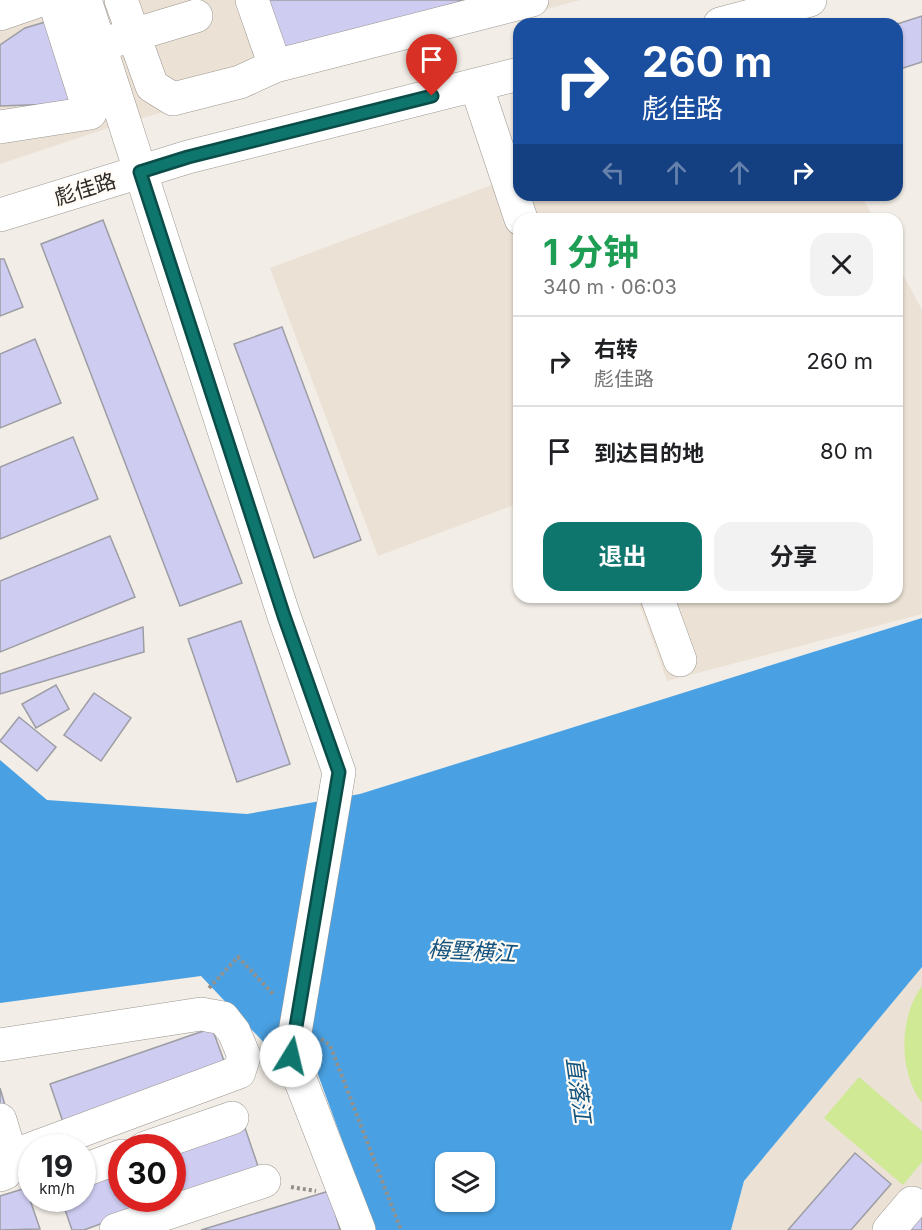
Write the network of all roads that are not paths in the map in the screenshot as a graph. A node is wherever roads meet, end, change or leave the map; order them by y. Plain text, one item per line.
1 (41, 0) edge
2 (54, 0) edge
3 (86, 0) edge
4 (121, 0) edge
5 (252, 0) edge
6 (532, 0) edge
7 (810, 0) edge
8 (0, 14) edge
9 (196, 16) dead end
10 (742, 18) edge
11 (134, 36) junction
12 (100, 45) junction
13 (275, 66) junction
14 (513, 76) edge
15 (476, 85) junction
16 (0, 127) edge
17 (140, 172) junction
18 (513, 195) edge
19 (0, 215) edge
20 (659, 603) edge
21 (680, 660) dead end
22 (0, 1045) edge
23 (128, 1114) junction
24 (232, 1118) dead end
25 (0, 1119) edge
26 (82, 1130) junction
27 (73, 1134) edge
28 (135, 1134) edge
29 (186, 1134) edge
30 (18, 1155) edge
31 (100, 1165) edge
32 (264, 1181) road end
33 (186, 1200) edge
34 (912, 1203) dead end
35 (150, 1212) edge
36 (116, 1230) edge
37 (359, 1230) edge
38 (889, 1230) edge

1 - 8 street
2 - 16 street
3 - 12 street
4 - 11 street
5 - 13 street
6 - 13 street
7 - 10 street
9 - 11 street
11 - 12 street
11 - 13 street
12 - 17 street
14 - 15 street, 彪佳路
15 - 17 street, 彪佳路
15 - 18 street
17 - 19 street, 彪佳路
17 - 37 street
20 - 21 street
22 - 23 street
23 - 26 street
23 - 28 street
24 - 29 street
25 - 30 street
26 - 27 street
26 - 31 street
32 - 33 street
34 - 38 street
35 - 36 street

